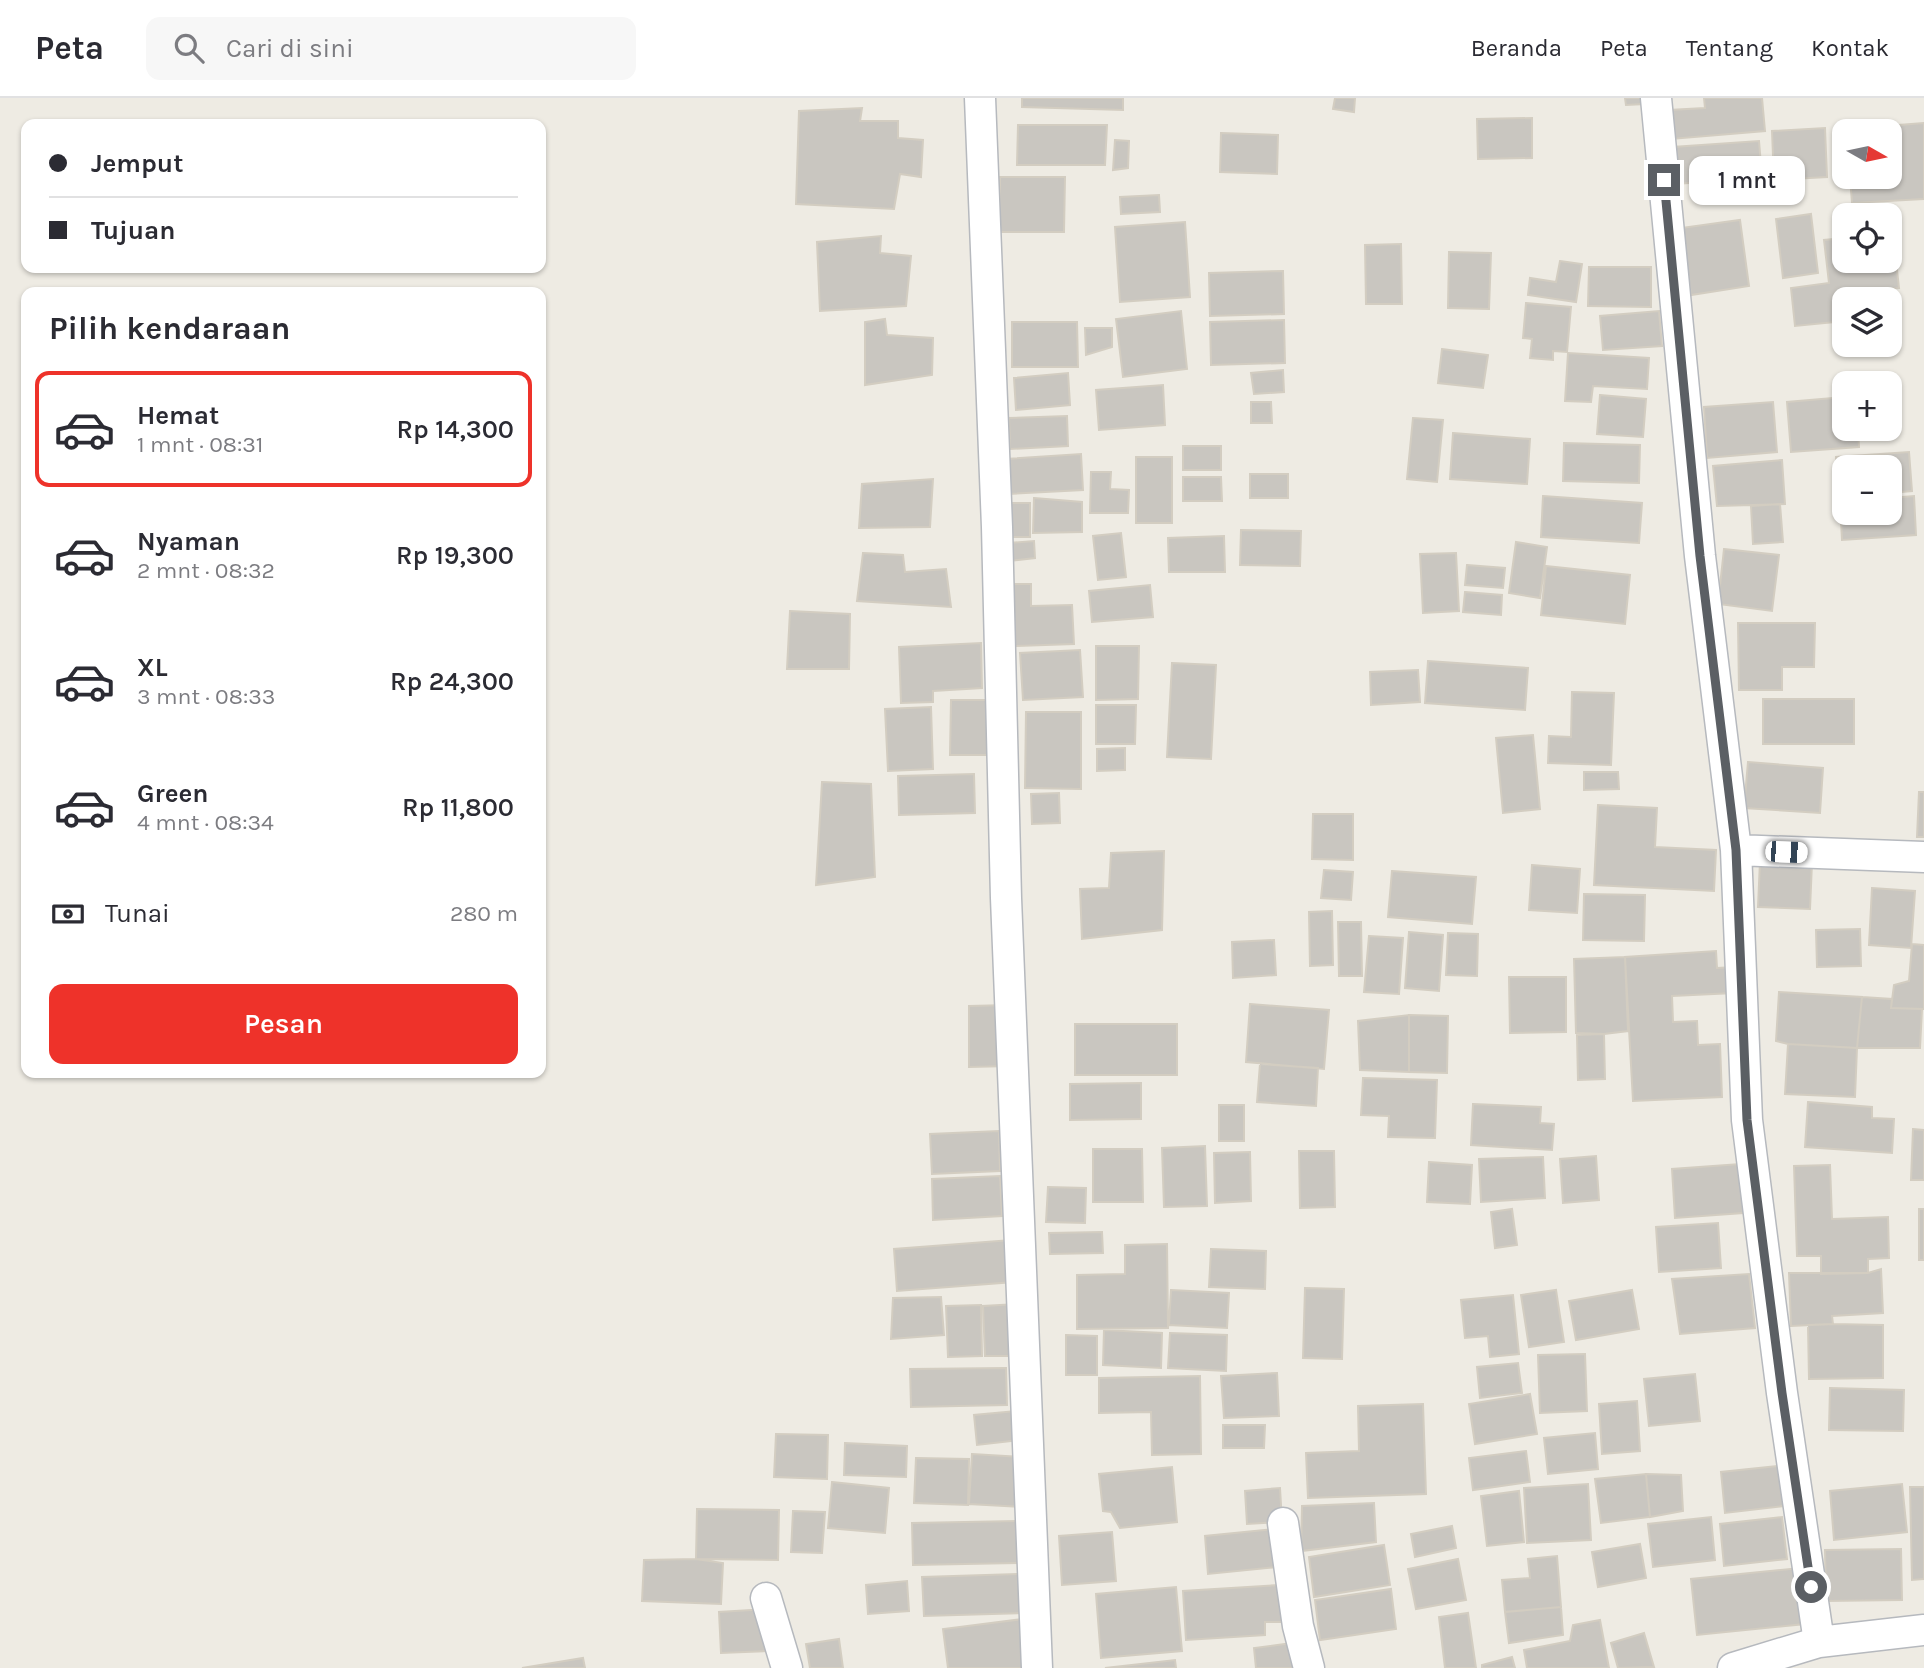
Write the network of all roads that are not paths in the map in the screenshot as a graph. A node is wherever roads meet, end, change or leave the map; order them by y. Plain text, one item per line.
1 (980, 98) edge
2 (1656, 98) edge
3 (1736, 850) junction
4 (1924, 857) edge
5 (1283, 1523) dead end
6 (766, 1598) dead end
7 (1924, 1630) edge
8 (1819, 1642) junction
9 (787, 1668) edge
10 (1037, 1668) edge
11 (1309, 1668) edge
12 (1733, 1668) edge

1 - 10 street
2 - 3 street
3 - 4 street
3 - 8 street
5 - 11 street
6 - 9 street
7 - 8 street
8 - 12 street

